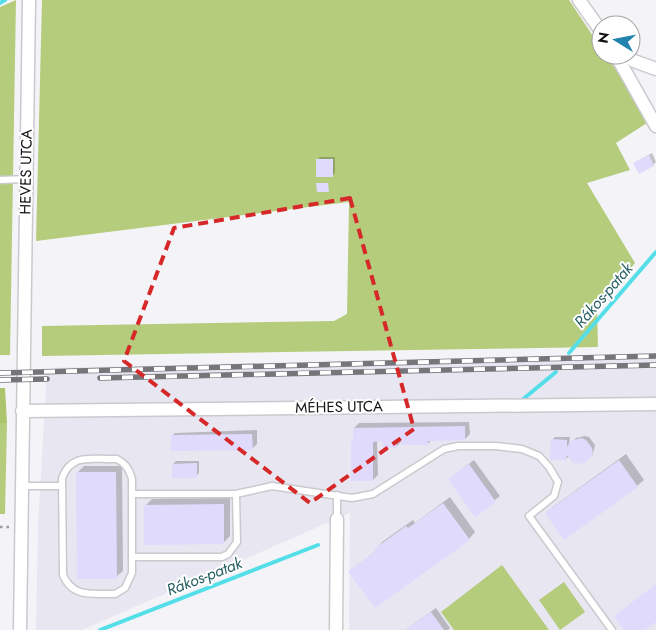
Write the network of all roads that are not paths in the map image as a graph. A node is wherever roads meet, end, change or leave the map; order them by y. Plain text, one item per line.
1 (29, 0) edge
2 (579, 0) edge
3 (591, 17) edge
4 (641, 64) edge
5 (622, 65) edge
6 (656, 70) edge
7 (656, 126) edge
8 (26, 179) junction
9 (0, 180) edge
10 (656, 404) edge
11 (22, 411) junction
12 (22, 486) junction
13 (61, 486) junction
14 (132, 494) junction
15 (236, 494) junction
16 (336, 495) junction
17 (336, 519) joint
18 (132, 557) junction
19 (20, 630) edge
20 (336, 630) edge
21 (612, 630) edge

1 - 8 street, HEVES UTCA
2 - 3 street
4 - 6 street
5 - 7 street
8 - 9 lane
8 - 11 street, HEVES UTCA
10 - 11 street, MÉHES UTCA
11 - 12 street
12 - 13 lane
12 - 19 street
13 - 14 lane
13 - 18 lane
14 - 15 lane
14 - 18 lane
15 - 16 lane
15 - 18 lane
16 - 17 lane
16 - 21 lane
17 - 20 street

